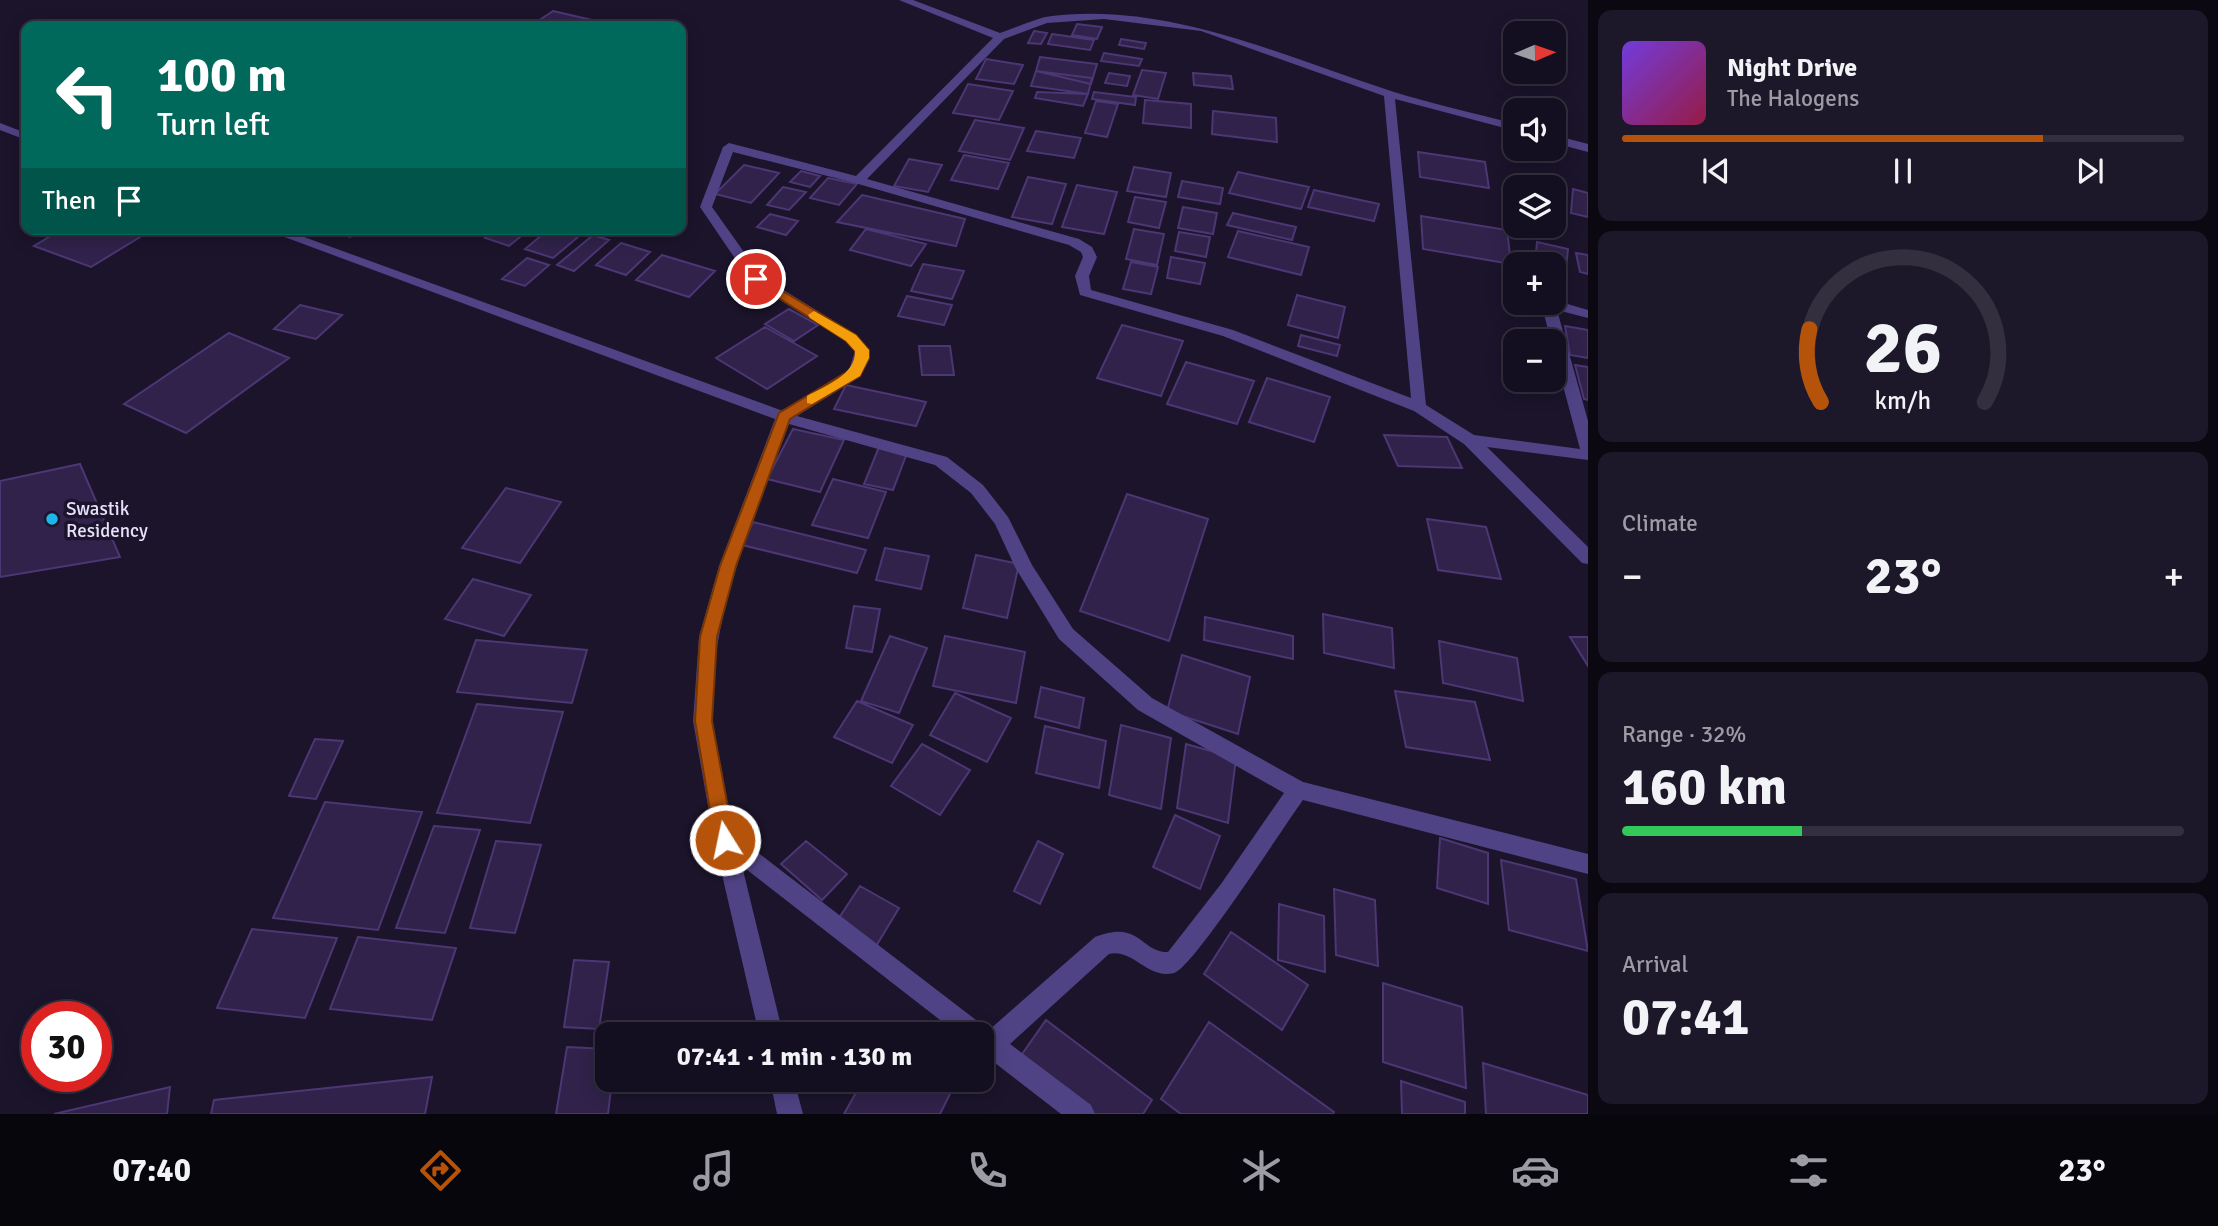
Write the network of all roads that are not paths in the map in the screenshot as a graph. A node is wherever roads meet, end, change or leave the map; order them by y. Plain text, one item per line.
1 (904, 0) edge
2 (1000, 37) junction
3 (1390, 94) junction
4 (1503, 124) edge
5 (0, 126) edge
6 (21, 135) edge
7 (1566, 142) edge
8 (1588, 148) edge
9 (859, 180) junction
10 (285, 235) edge
11 (1588, 314) edge
12 (1419, 407) junction
13 (784, 417) junction
14 (1470, 440) junction
15 (1588, 453) edge
16 (1588, 558) edge
17 (1298, 790) junction
18 (725, 840) junction
19 (1588, 864) edge
20 (768, 1022) edge
21 (961, 1022) edge
22 (994, 1030) edge
23 (994, 1047) edge
24 (785, 1092) edge
25 (790, 1114) edge
26 (1082, 1114) edge

1 - 2 street
2 - 3 street
2 - 9 street
3 - 4 street
3 - 12 street
5 - 6 street
7 - 8 street
9 - 12 street
9 - 13 street
10 - 13 street
11 - 15 street
12 - 14 street
13 - 17 street
13 - 18 street
14 - 15 street
14 - 16 street
17 - 19 street
17 - 22 street
18 - 20 street
18 - 21 street
23 - 26 street
24 - 25 street

